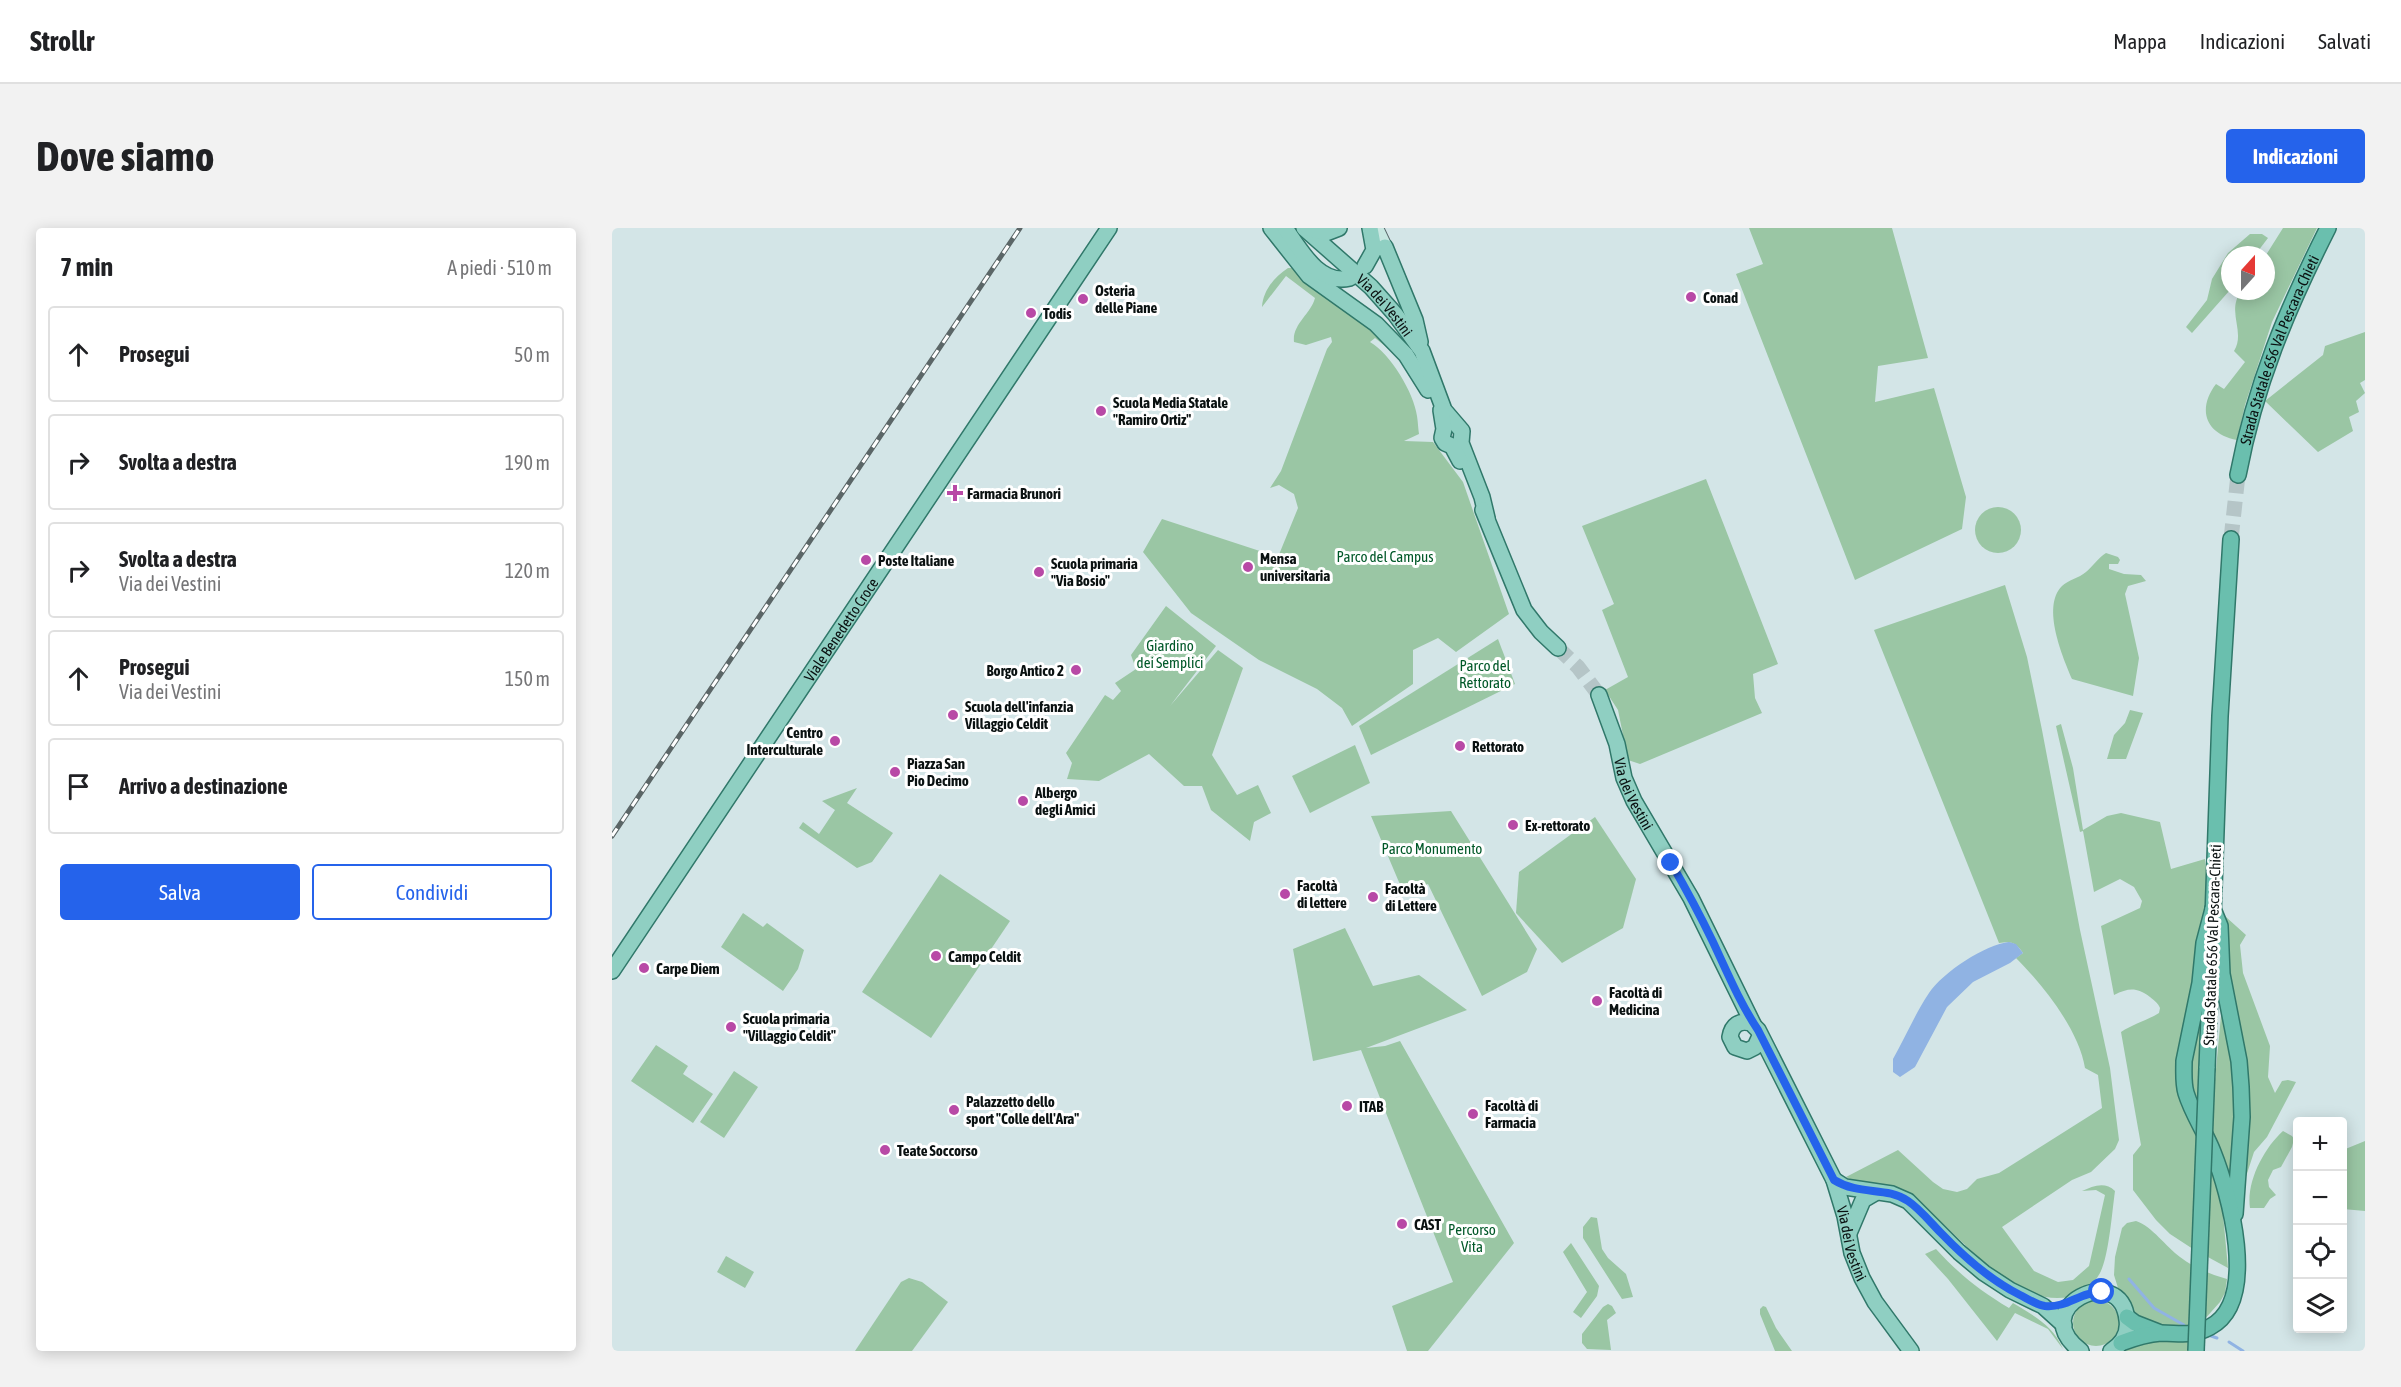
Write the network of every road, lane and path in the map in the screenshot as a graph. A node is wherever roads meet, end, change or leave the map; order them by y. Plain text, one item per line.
1 (1109, 228) edge
2 (1271, 228) edge
3 (1285, 228) edge
4 (1306, 228) edge
5 (1339, 228) edge
6 (1370, 228) edge
7 (1376, 228) edge
8 (2328, 228) edge
9 (1385, 247) joint
10 (1365, 267) dead end
11 (1350, 278) dead end
12 (1422, 351) junction
13 (1445, 418) junction
14 (2238, 475) tunnel mouth
15 (2231, 539) tunnel mouth
16 (1558, 648) tunnel mouth
17 (1599, 695) tunnel mouth
18 (2213, 909) junction
19 (612, 971) edge
20 (1834, 1180) junction
21 (1865, 1195) junction
22 (1840, 1201) junction
23 (2234, 1227) junction
24 (1849, 1236) junction
25 (2072, 1302) junction
26 (2043, 1306) junction
27 (2127, 1317) junction
28 (2064, 1325) junction
29 (2161, 1333) junction
30 (2116, 1347) edge
31 (1911, 1351) edge
32 (2081, 1351) edge
33 (2196, 1351) edge

1 - 19 main road, Viale Benedetto Croce
2 - 13 main road
3 - 11 main road
4 - 5 main road
4 - 12 main road, Via dei Vestini
6 - 10 main road
7 - 9 main road
8 - 14 highway, Strada Statale 656 Val Pescara-Chieti
9 - 12 main road
12 - 13 main road, Via dei Vestini
13 - 16 main road, Via dei Vestini
15 - 18 highway, Strada Statale 656 Val Pescara-Chieti
17 - 20 main road, Via dei Vestini
18 - 23 highway
18 - 23 highway
18 - 33 highway, Strada Statale 656 Val Pescara-Chieti, bridge
20 - 21 main road
20 - 22 main road, Via dei Vestini
21 - 22 main road
21 - 24 main road
21 - 26 main road
22 - 24 main road, Via dei Vestini
23 - 29 highway
24 - 31 main road, Via dei Vestini
25 - 26 main road
25 - 27 main road
25 - 28 main road
26 - 28 main road
27 - 29 highway
27 - 30 main road
28 - 32 main road
29 - 30 highway

